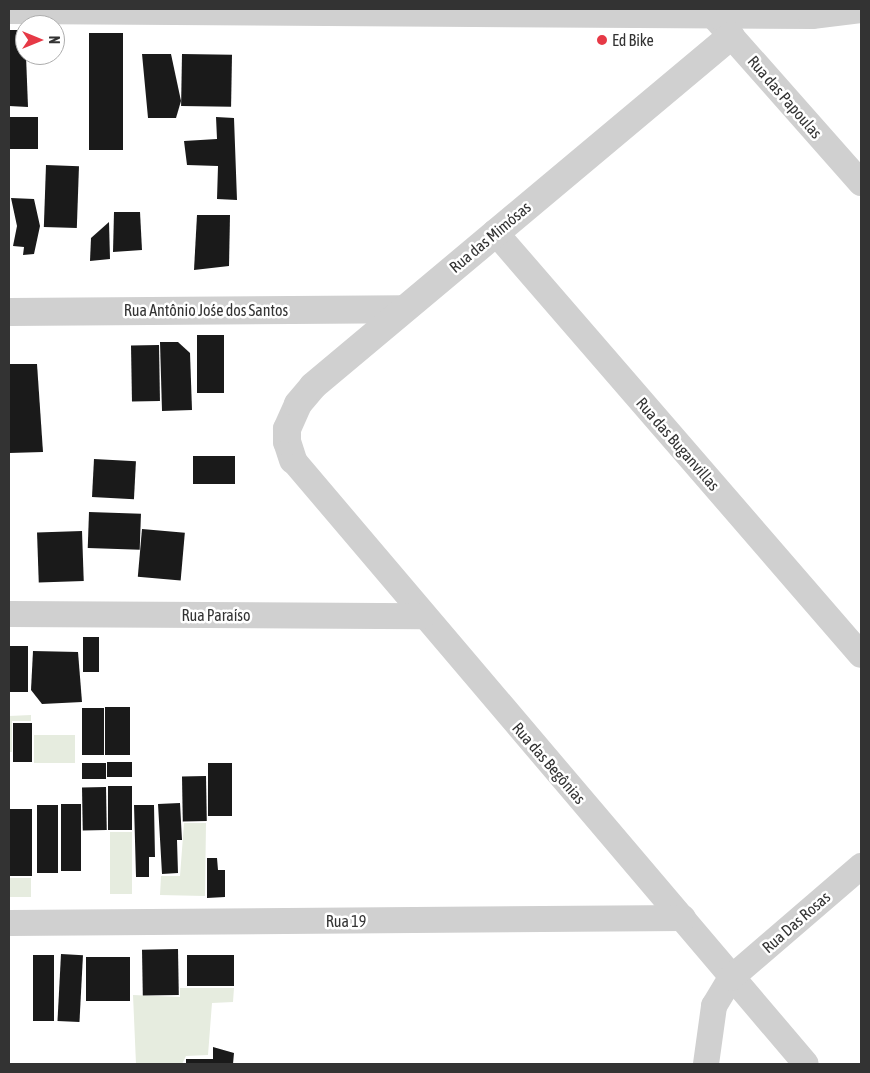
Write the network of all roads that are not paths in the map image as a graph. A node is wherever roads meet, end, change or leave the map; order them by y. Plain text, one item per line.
1 (861, 9) edge
2 (9, 10) edge
3 (711, 11) edge
4 (731, 36) junction
5 (861, 184) edge
6 (495, 232) junction
7 (403, 309) junction
8 (9, 312) edge
9 (293, 460) joint
10 (9, 614) edge
11 (422, 616) junction
12 (861, 655) edge
13 (861, 866) edge
14 (683, 918) junction
15 (9, 923) edge
16 (731, 978) junction
17 (706, 1064) edge
18 (806, 1064) edge

1 - 3 street
2 - 3 street
3 - 4 street, Rua das Papoulas
4 - 5 street, Rua das Papoulas
4 - 6 street, Rua das Mimósas
6 - 7 street, Rua das Mimósas
6 - 12 street, Rua das Buganvillas
7 - 8 street, Rua Antônio Jośe dos Santos
7 - 9 street, Rua das Mimósas
9 - 11 street, Rua das Begônias
10 - 11 street, Rua Paraíso
11 - 14 street, Rua das Begônias
13 - 16 street, Rua Das Rosas
14 - 15 street, Rua 19
14 - 16 street, Rua das Begônias
16 - 17 street, Rua Das Rosas
16 - 18 street, Rua das Begônias

